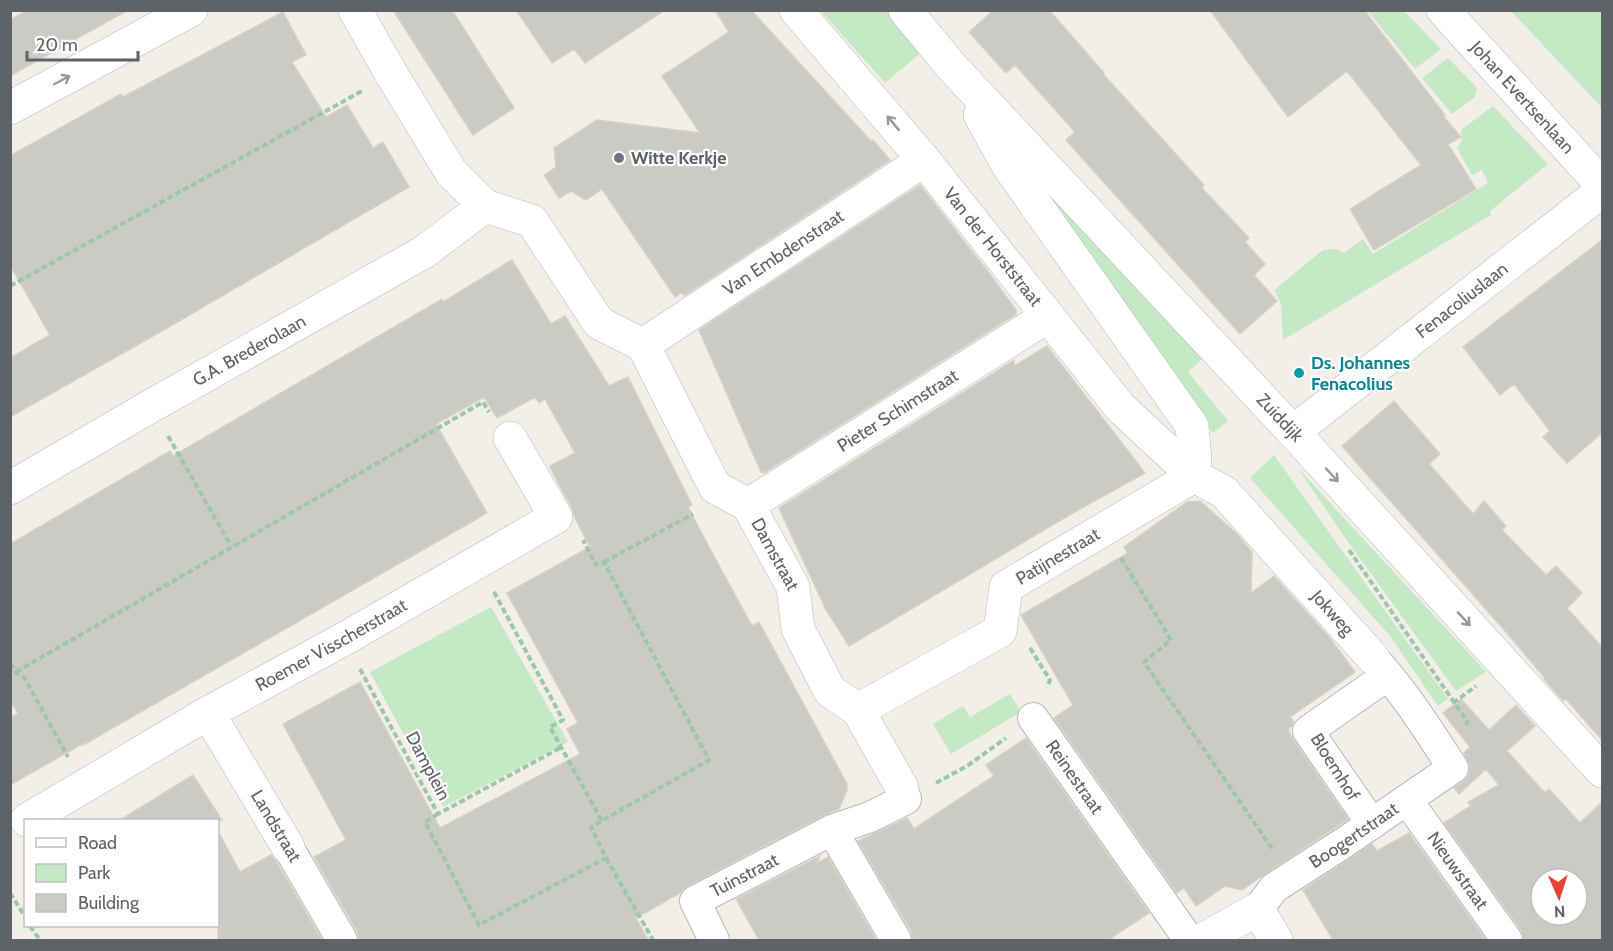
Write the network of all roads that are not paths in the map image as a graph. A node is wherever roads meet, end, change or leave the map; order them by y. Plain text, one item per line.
1 (190, 10) edge
2 (355, 10) edge
3 (796, 10) edge
4 (905, 10) edge
5 (1443, 10) edge
6 (952, 67) junction
7 (10, 108) edge
8 (924, 160) junction
9 (1602, 185) edge
10 (1602, 191) edge
11 (485, 206) junction
12 (1048, 316) junction
13 (643, 345) junction
14 (1293, 432) junction
15 (510, 438) road end
16 (1194, 476) junction
17 (10, 488) edge
18 (739, 500) junction
19 (1381, 666) junction
20 (858, 710) junction
21 (208, 713) junction
22 (1033, 718) road end
23 (1453, 768) joint
24 (1602, 771) edge
25 (904, 793) joint
26 (1407, 800) junction
27 (29, 819) edge
28 (24, 822) edge
29 (1372, 824) junction
30 (10, 830) edge
31 (832, 830) junction
32 (288, 846) joint
33 (1258, 909) junction
34 (342, 940) edge
35 (714, 940) edge
36 (896, 940) edge
37 (1189, 940) edge
38 (1202, 940) edge
39 (1276, 940) edge
40 (1507, 940) edge

7 -> 1 street
2 - 11 street
8 -> 3 street, Van der Horststraat
4 - 6 street, Zuiddijk
5 - 9 street, Johan Evertsenlaan
6 - 14 street, Zuiddijk
6 - 16 street, Zuiddijk
8 - 12 street, Van der Horststraat
8 - 13 street, Van Embdenstraat
10 - 14 street, Fenacoliuslaan
11 - 13 street
11 - 17 street, G.A. Brederolaan
12 - 16 street, Van der Horststraat
12 - 18 street, Pieter Schimstraat
13 - 18 street, Damstraat
14 -> 24 street, Zuiddijk
15 - 21 street, Roemer Visscherstraat
16 - 19 street, Jokweg
16 - 20 street, Patijnestraat
18 - 20 street, Damstraat
19 - 23 street, Jokweg
19 - 29 street, Bloemhof
20 - 25 street, Damstraat
21 - 27 street, Roemer Visscherstraat
21 - 32 street, Landstraat
22 - 37 street, Reinestraat
23 - 26 street, Boogertstraat
25 - 31 street
26 - 29 street, Boogertstraat
26 - 40 street, Nieuwstraat
28 - 30 street, Roemer Visscherstraat
29 - 33 street, Boogertstraat
31 - 35 street, Tuinstraat
31 - 36 street
32 - 34 street, Landstraat
33 - 38 street, Boogertstraat
33 - 39 street

